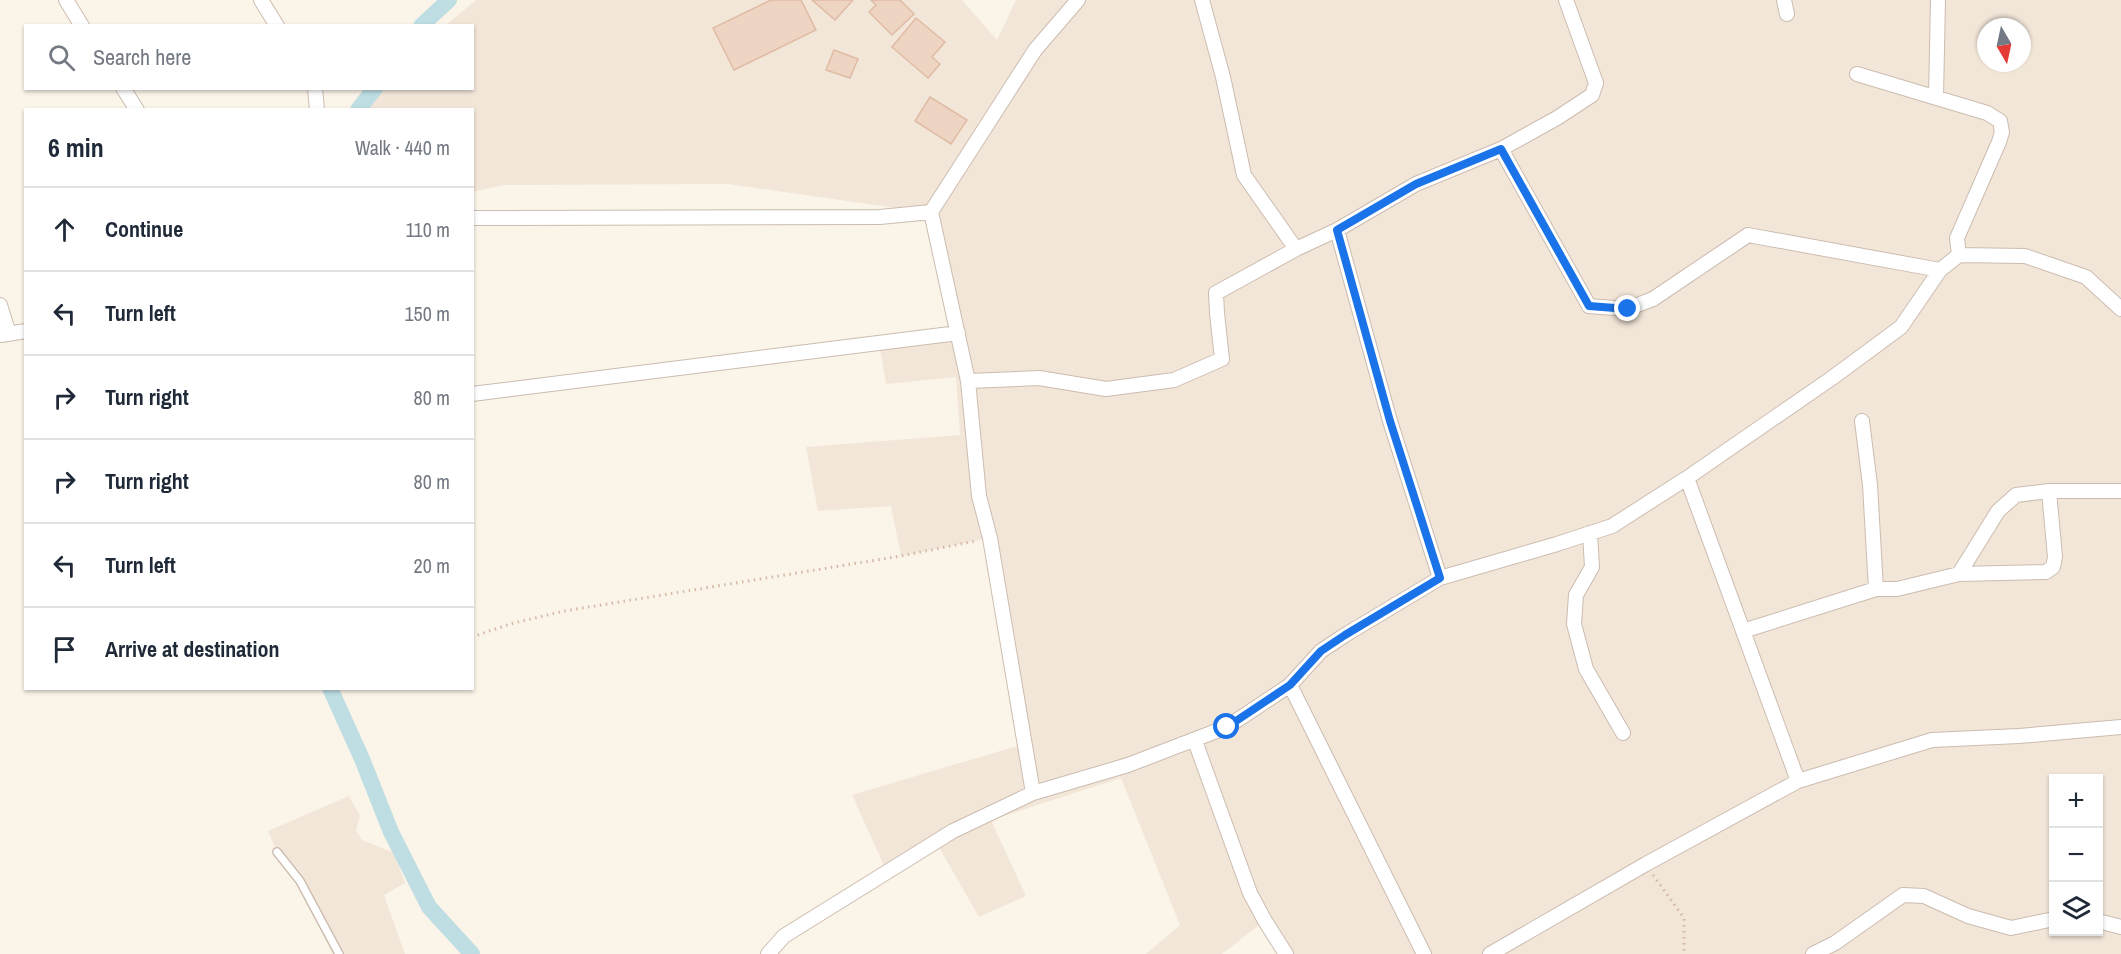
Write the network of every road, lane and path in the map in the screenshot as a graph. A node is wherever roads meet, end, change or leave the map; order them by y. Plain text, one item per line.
1 (66, 0) edge
2 (261, 0) edge
3 (1078, 0) edge
4 (1202, 0) edge
5 (1566, 0) edge
6 (1784, 0) edge
7 (1938, 0) edge
8 (1787, 14) dead end
9 (81, 24) edge
10 (276, 24) edge
11 (1857, 74) dead end
12 (124, 90) edge
13 (315, 90) edge
14 (1936, 98) junction
15 (136, 108) edge
16 (317, 108) edge
17 (1501, 149) junction
18 (931, 212) junction
19 (474, 218) edge
20 (1337, 230) junction
21 (1296, 249) junction
22 (1959, 255) junction
23 (1940, 270) junction
24 (0, 305) edge
25 (2121, 309) edge
26 (24, 331) edge
27 (958, 333) junction
28 (5, 335) edge
29 (968, 381) junction
30 (474, 394) edge
31 (1862, 421) dead end
32 (1687, 478) junction
33 (2049, 491) junction
34 (2121, 491) edge
35 (1590, 533) junction
36 (990, 538) junction
37 (1959, 574) junction
38 (1440, 578) junction
39 (1876, 589) junction
40 (1743, 631) junction
41 (474, 636) edge
42 (1290, 685) junction
43 (2121, 727) edge
44 (1623, 733) dead end
45 (1195, 741) junction
46 (1798, 781) junction
47 (1033, 793) junction
48 (277, 852) dead end
49 (1646, 864) junction
50 (2049, 920) edge
51 (2103, 922) edge
52 (2121, 927) edge
53 (339, 954) edge
54 (768, 954) edge
55 (1286, 954) edge
56 (1424, 954) edge
57 (1490, 954) edge
58 (1684, 954) edge
59 (1813, 954) edge

1 - 9 street
2 - 10 street
3 - 18 street
4 - 21 street
5 - 17 street
6 - 8 street
7 - 14 street
11 - 14 street
12 - 15 street
13 - 16 street
14 - 22 street
17 - 20 street
17 - 23 street
18 - 19 street
18 - 27 street
20 - 21 street
20 - 38 street
21 - 29 street
22 - 23 street
22 - 25 street
23 - 32 street
24 - 28 street
26 - 28 street
27 - 29 street
27 - 30 street
29 - 36 street
31 - 39 street
32 - 35 street
32 - 40 street
33 - 34 street
33 - 37 street
33 - 37 street
35 - 38 street
35 - 44 street
36 - 41 path
36 - 47 street
37 - 39 street
38 - 42 street
39 - 40 street
40 - 46 street
42 - 45 street
42 - 56 street
43 - 46 street
45 - 47 street
45 - 55 street
46 - 49 street
47 - 54 street
48 - 53 lane
49 - 57 street
49 - 58 path
50 - 59 street
51 - 52 street

